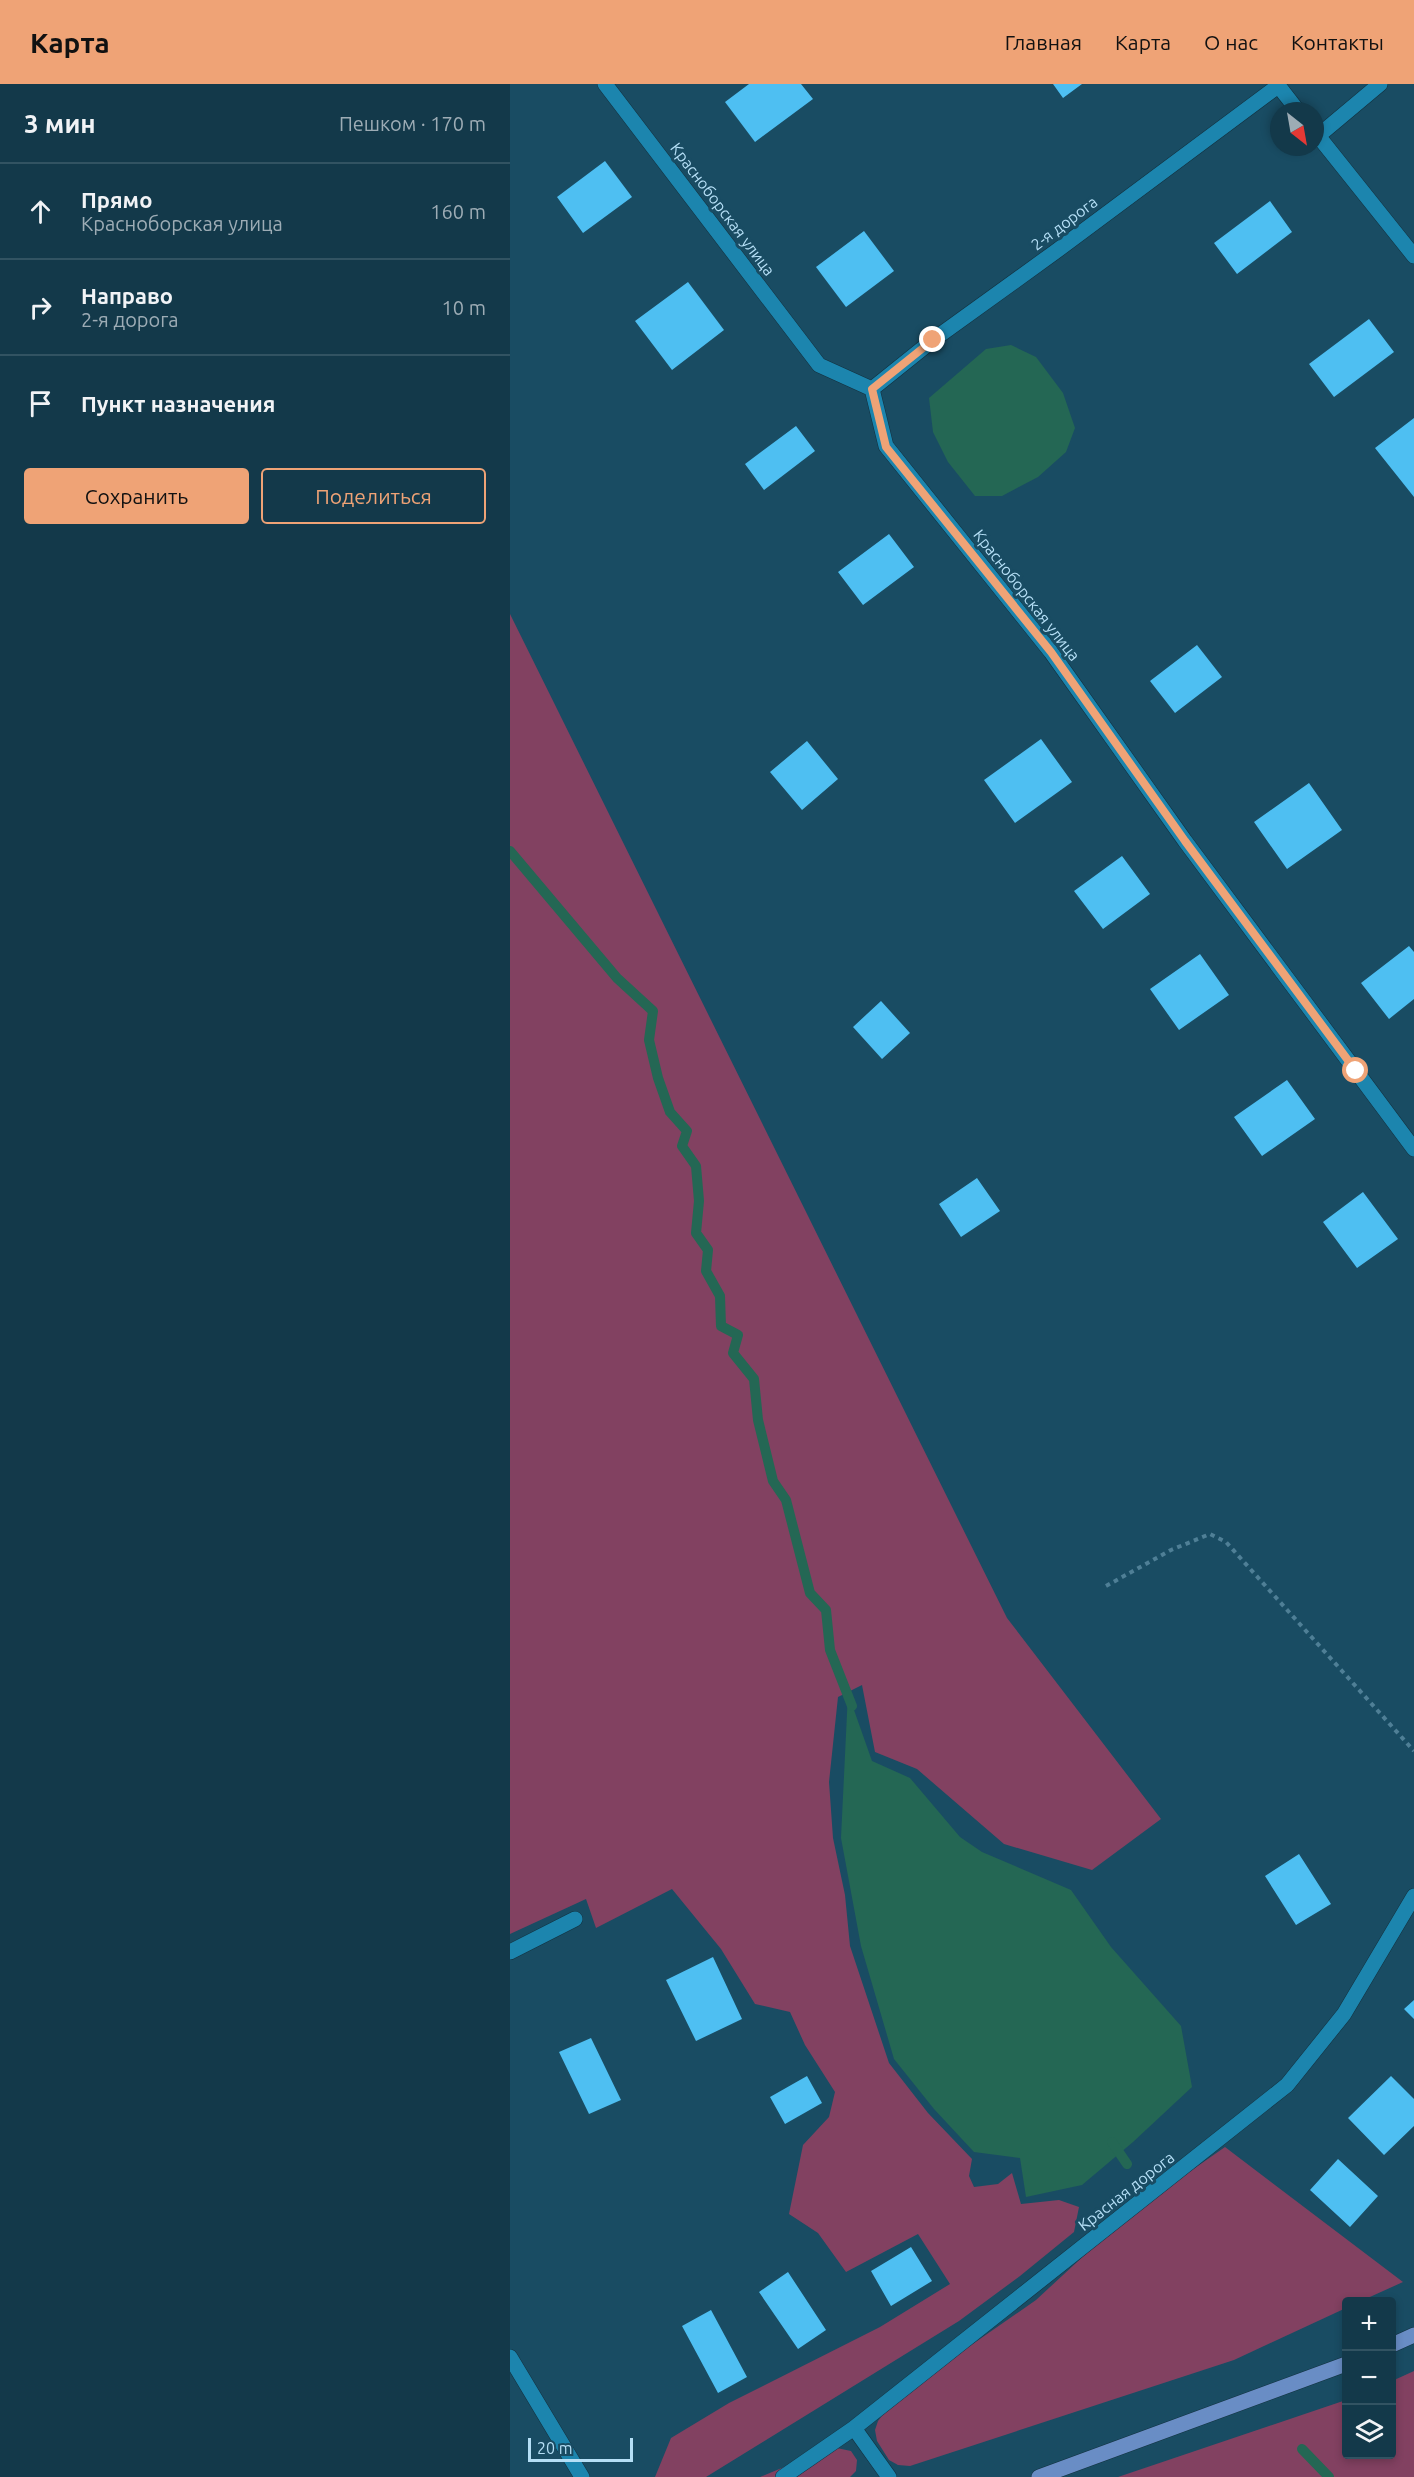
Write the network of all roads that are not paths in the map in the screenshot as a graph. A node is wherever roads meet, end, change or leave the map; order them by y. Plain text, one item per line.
1 (605, 84) edge
2 (1380, 84) edge
3 (1277, 85) edge
4 (1291, 102) edge
5 (1324, 128) edge
6 (1324, 143) edge
7 (1414, 256) edge
8 (872, 389) junction
9 (1414, 1149) edge
10 (1414, 1896) edge
11 (575, 1919) dead end
12 (510, 1952) edge
13 (1414, 2335) edge
14 (1396, 2343) edge
15 (510, 2357) edge
16 (1342, 2366) edge
17 (854, 2428) junction
18 (582, 2477) edge
19 (783, 2477) edge
20 (889, 2477) edge
21 (1039, 2477) edge

1 - 8 street, Красноборская улица
2 - 5 street
3 - 4 street
3 - 8 street, 2-я дорога
6 - 7 street
8 - 9 street, Красноборская улица
10 - 17 street, Красная дорога
11 - 12 street
13 - 14 main road
15 - 18 street
16 - 21 main road
17 - 19 street, Красная дорога
17 - 20 street

